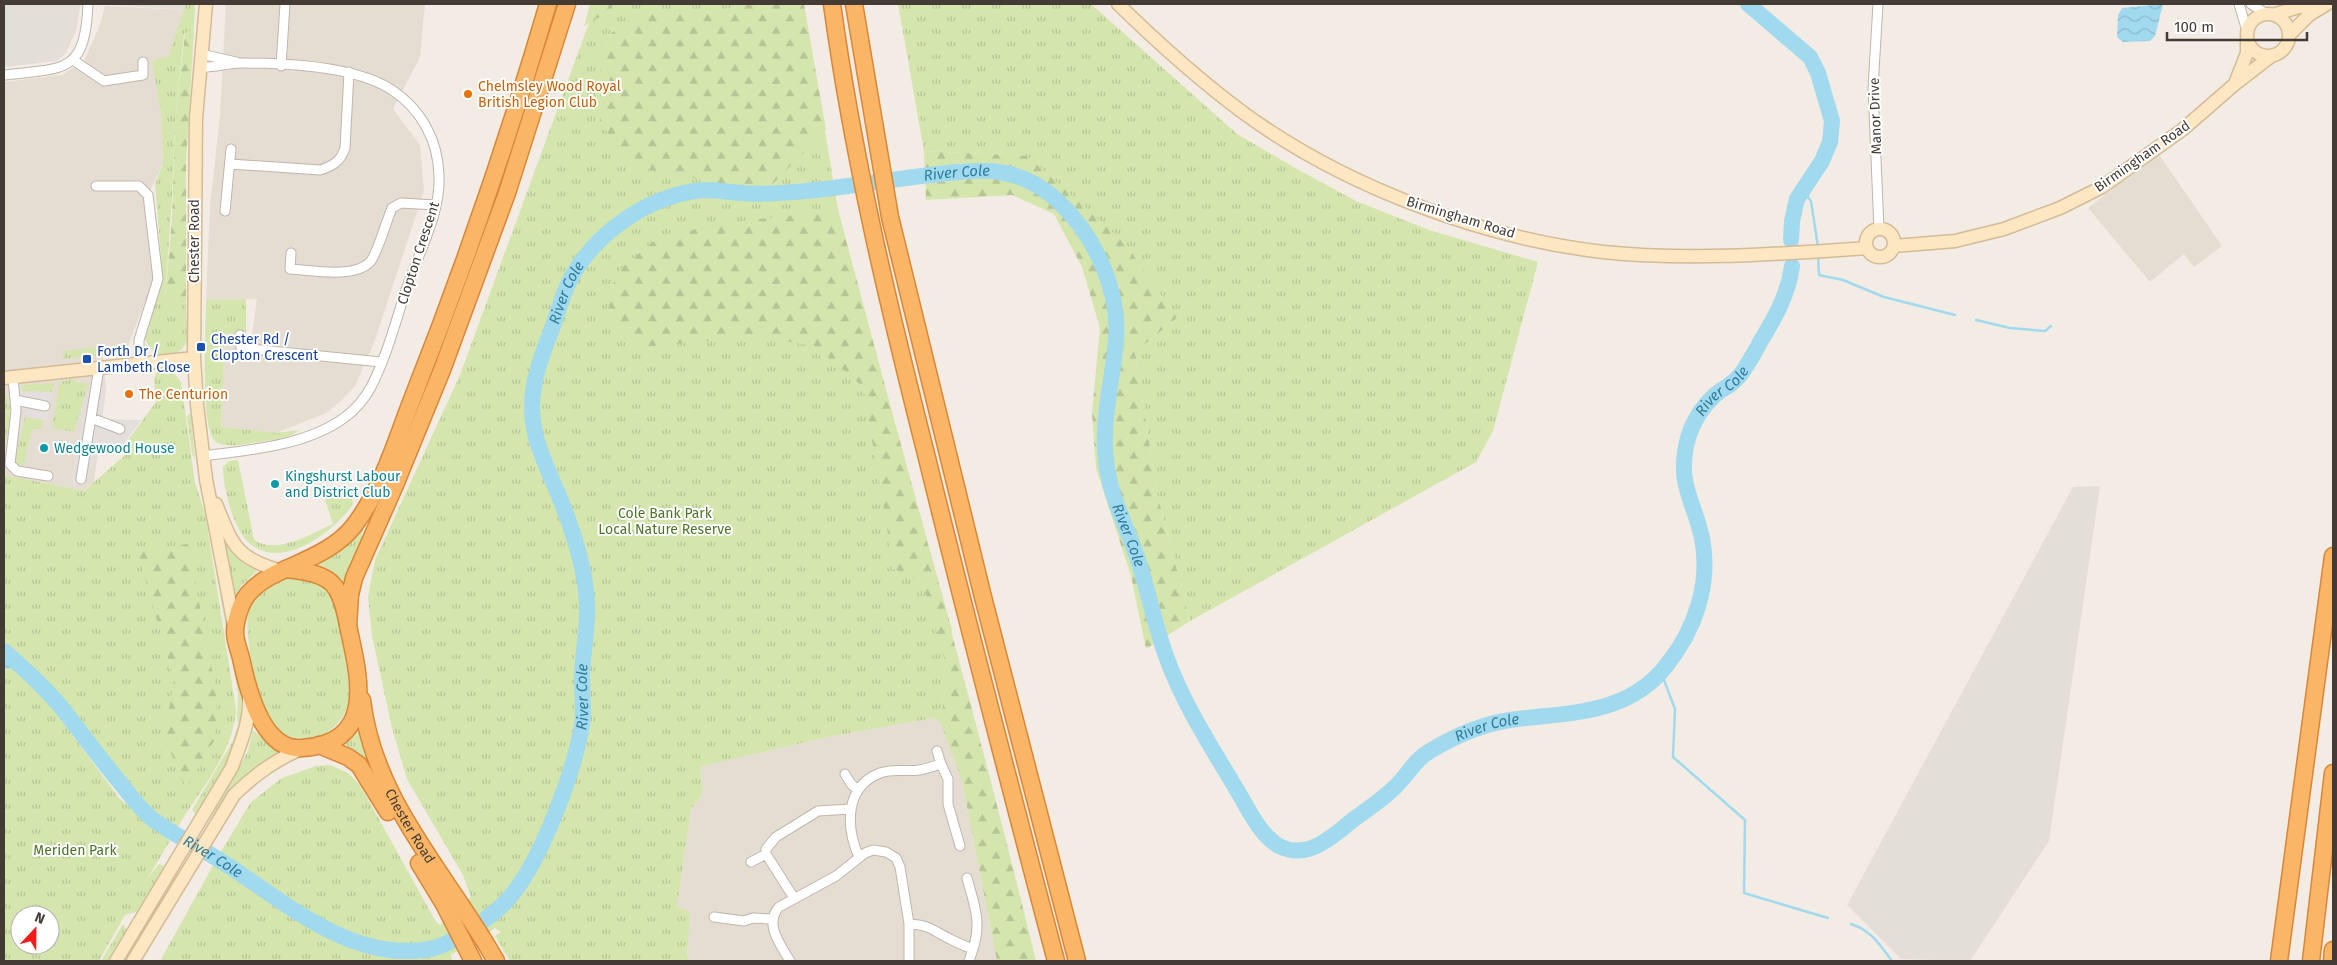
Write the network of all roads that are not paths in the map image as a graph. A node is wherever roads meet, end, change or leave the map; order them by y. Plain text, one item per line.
1 (88, 4) edge
2 (206, 4) edge
3 (285, 4) edge
4 (548, 4) edge
5 (567, 4) edge
6 (832, 4) edge
7 (854, 4) edge
8 (1118, 4) edge
9 (1878, 4) edge
10 (2239, 4) edge
11 (2251, 4) edge
12 (2322, 4) edge
13 (2327, 4) edge
14 (2271, 13) junction
15 (2247, 35) junction
16 (2289, 35) junction
17 (201, 54) junction
18 (2270, 57) junction
19 (72, 60) junction
20 (143, 62) dead end
21 (239, 63) junction
22 (281, 66) junction
23 (200, 67) junction
24 (349, 72) junction
25 (4, 75) edge
26 (2235, 84) junction
27 (231, 149) dead end
28 (230, 164) junction
29 (96, 186) dead end
30 (435, 205) junction
31 (225, 210) dead end
32 (1879, 229) junction
33 (1894, 246) junction
34 (1866, 248) junction
35 (292, 253) dead end
36 (240, 335) dead end
37 (194, 358) junction
38 (381, 362) junction
39 (139, 364) junction
40 (99, 368) junction
41 (8, 377) edge
42 (15, 400) junction
43 (45, 406) dead end
44 (91, 418) junction
45 (120, 429) dead end
46 (7, 456) edge
47 (203, 456) junction
48 (48, 476) dead end
49 (206, 479) junction
50 (81, 480) dead end
51 (2333, 556) edge
52 (284, 570) junction
53 (348, 626) junction
54 (235, 632) junction
55 (359, 676) junction
56 (248, 694) junction
57 (319, 745) junction
58 (300, 749) junction
59 (937, 751) dead end
60 (942, 764) junction
61 (2333, 773) edge
62 (845, 774) dead end
63 (858, 790) junction
64 (851, 809) junction
65 (960, 846) dead end
66 (766, 854) junction
67 (859, 857) junction
68 (751, 862) dead end
69 (967, 878) dead end
70 (794, 898) junction
71 (449, 901) junction
72 (714, 917) dead end
73 (771, 919) junction
74 (908, 924) junction
75 (973, 949) junction
76 (2333, 950) edge
77 (470, 955) edge
78 (116, 961) edge
79 (133, 961) edge
80 (496, 961) edge
81 (790, 961) edge
82 (909, 961) edge
83 (969, 961) edge
84 (1056, 961) edge
85 (1077, 961) edge
86 (2279, 961) edge
87 (2311, 961) edge
88 (2332, 961) edge

1 - 19 street
2 - 17 main road, Chester Road
3 - 22 street
4 - 52 highway
5 - 53 highway
6 - 84 highway
7 - 85 highway
8 - 34 main road, Birmingham Road
9 - 32 street, Manor Drive
10 - 15 street
11 - 14 street
12 - 14 main road
13 - 16 main road
14 - 15 main road
14 - 16 main road
15 - 18 main road
15 - 26 main road, Birmingham Road
16 - 18 main road
17 - 21 street, Clopton Crescent
17 - 23 main road, Chester Road
18 - 26 main road, Birmingham Road
19 - 20 street
19 - 25 street
21 - 22 street, Clopton Crescent
21 - 23 street, Clopton Crescent
22 - 24 street, Clopton Crescent
23 - 37 main road, Chester Road
24 - 28 street
24 - 30 street, Clopton Crescent
26 - 33 main road, Birmingham Road
27 - 28 street
28 - 31 street
29 - 39 street
30 - 35 street
30 - 38 street, Clopton Crescent
32 - 33 main road
32 - 34 main road
33 - 34 main road
36 - 38 street
37 - 39 main road
37 - 47 main road, Chester Road
38 - 47 street, Clopton Crescent
39 - 40 main road
40 - 41 main road
40 - 44 street
41 - 42 street
42 - 43 street
42 - 46 street
44 - 45 street
44 - 50 street
46 - 48 street
47 - 49 main road, Chester Road
49 - 52 main road, Chester Road
49 - 54 main road, Chester Road
51 - 86 highway
52 - 53 highway
52 - 54 highway
53 - 55 highway
54 - 56 highway
55 - 57 highway
55 - 71 highway, Chester Road
56 - 58 highway
56 - 78 main road
57 - 58 highway
57 - 71 highway, Chester Road
58 - 79 main road
59 - 60 street
60 - 63 street
60 - 65 street
61 - 87 highway
62 - 63 street
63 - 64 street
64 - 66 street
64 - 67 street
66 - 68 street
66 - 70 street
67 - 70 street
67 - 74 street
69 - 75 street
70 - 73 street
71 - 77 highway, Chester Road
71 - 80 highway, Chester Road
72 - 73 street
73 - 81 street
74 - 75 street
74 - 82 street
75 - 83 street
76 - 88 highway

